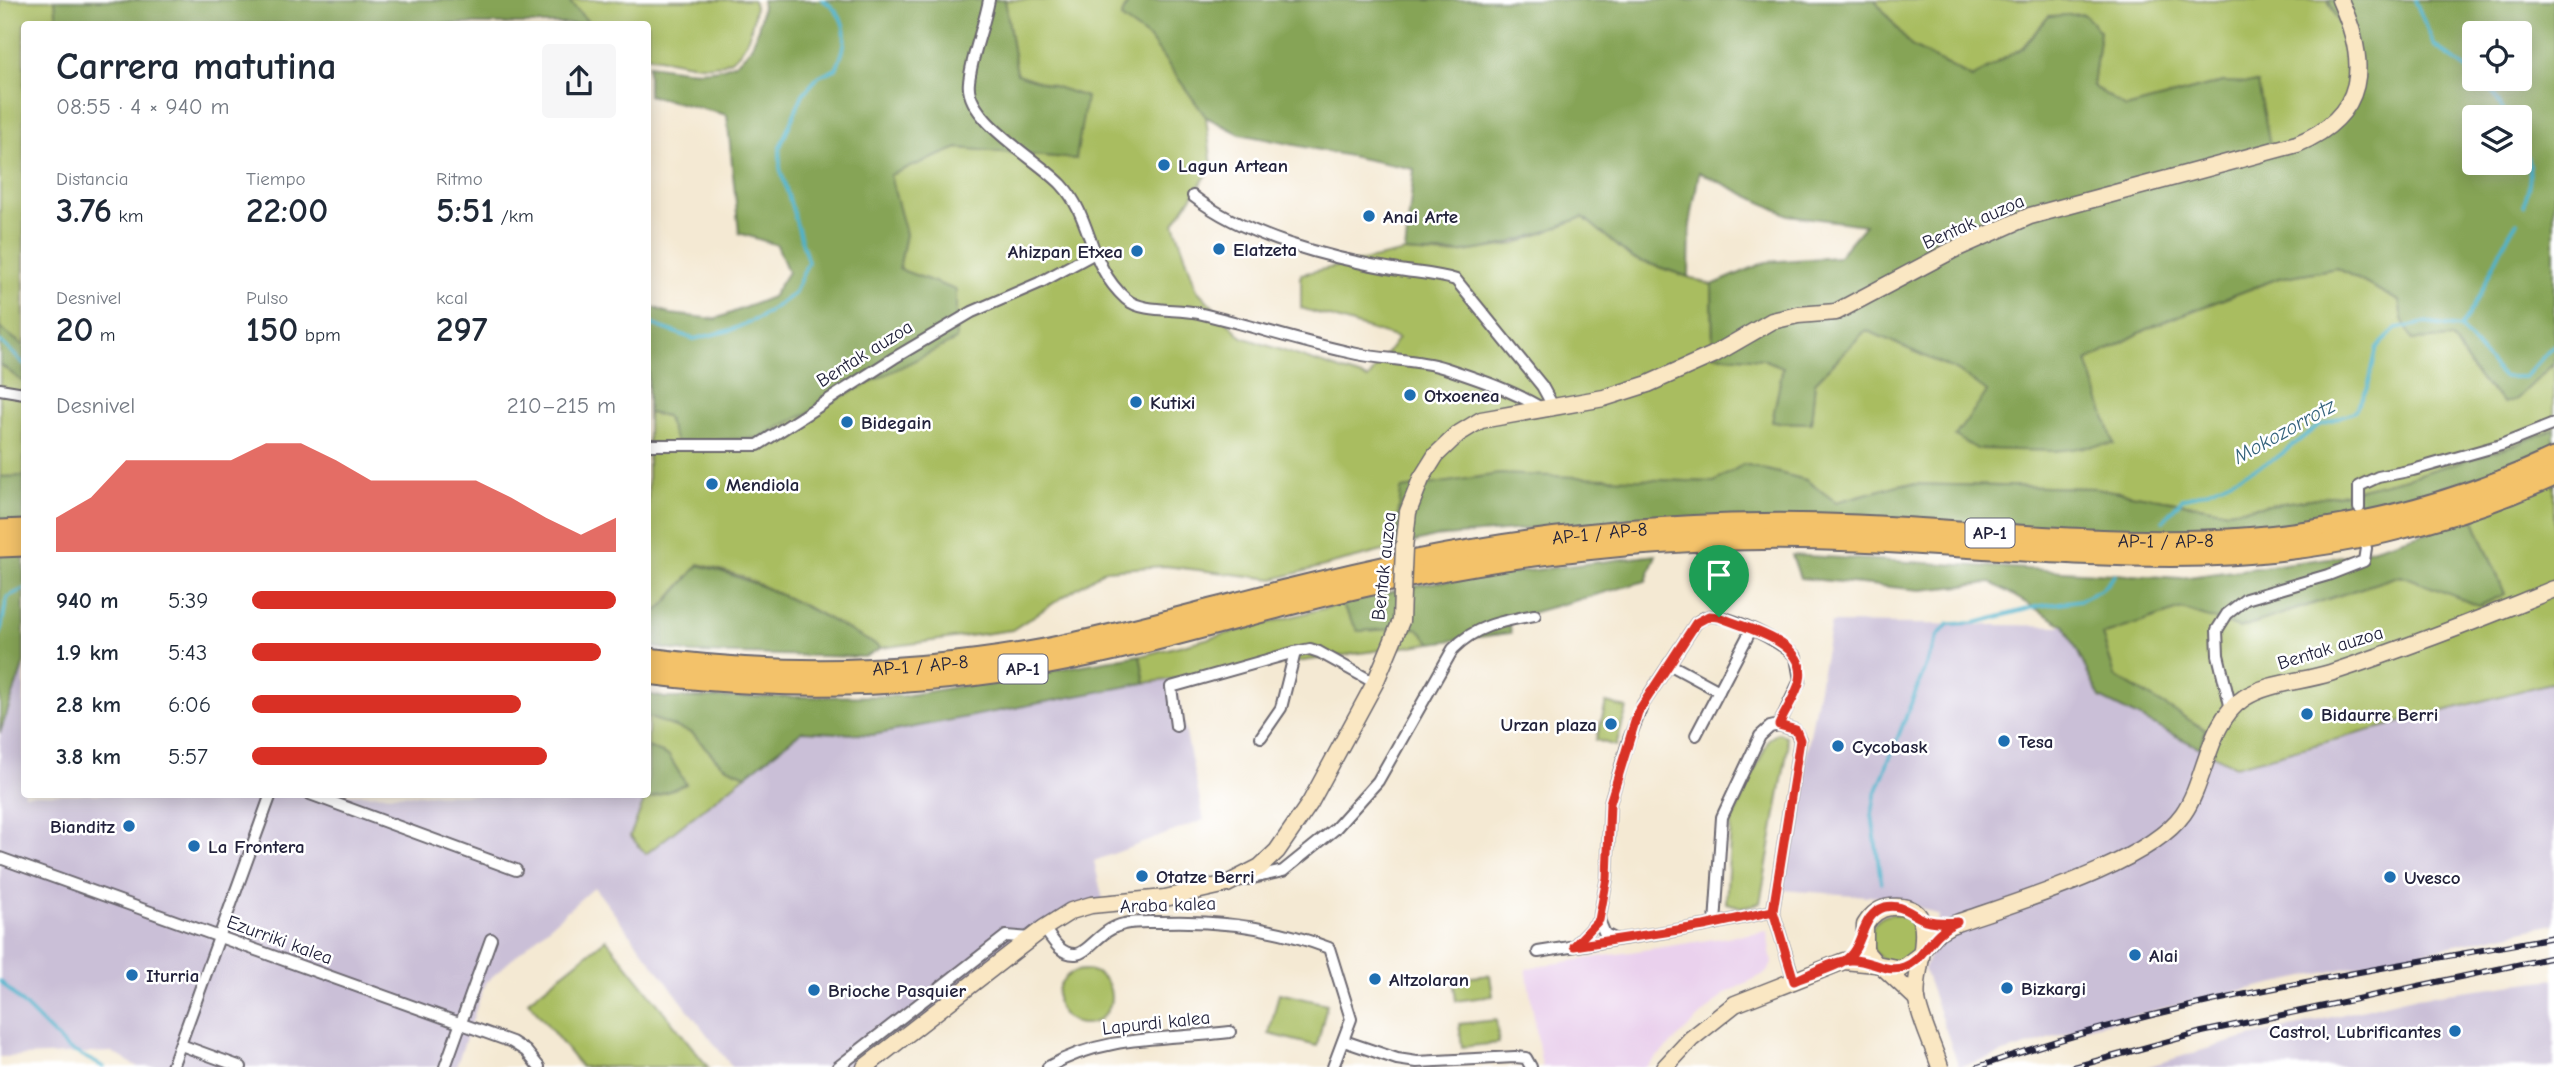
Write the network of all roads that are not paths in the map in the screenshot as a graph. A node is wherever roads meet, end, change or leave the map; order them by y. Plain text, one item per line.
1 (989, 0) edge
2 (2340, 0) edge
3 (1193, 196) dead end
4 (1093, 254) junction
5 (0, 389) edge
6 (21, 392) edge
7 (1549, 409) junction
8 (2554, 424) edge
9 (651, 445) edge
10 (2554, 458) edge
11 (2554, 476) edge
12 (2359, 509) dead end
13 (0, 530) edge
14 (13, 544) edge
15 (2366, 548) dead end
16 (2554, 589) edge
17 (1535, 615) dead end
18 (1751, 631) junction
19 (1295, 652) junction
20 (651, 658) edge
21 (1669, 664) junction
22 (651, 674) edge
23 (1375, 683) junction
24 (1719, 691) junction
25 (2231, 709) junction
26 (1779, 725) junction
27 (1176, 726) dead end
28 (1696, 735) dead end
29 (1261, 737) dead end
30 (270, 798) edge
31 (321, 798) edge
32 (0, 858) edge
33 (516, 870) dead end
34 (1237, 881) junction
35 (1773, 911) junction
36 (1917, 916) junction
37 (1599, 920) junction
38 (1957, 922) junction
39 (1715, 924) junction
40 (1038, 933) junction
41 (1862, 933) junction
42 (220, 936) junction
43 (491, 939) dead end
44 (1615, 939) junction
45 (1574, 946) junction
46 (1923, 951) junction
47 (1538, 952) dead end
48 (1844, 961) junction
49 (1880, 966) junction
50 (1794, 981) junction
51 (1917, 999) junction
52 (461, 1023) junction
53 (1230, 1032) dead end
54 (1344, 1041) junction
55 (181, 1045) junction
56 (1529, 1063) edge
57 (172, 1067) edge
58 (242, 1067) edge
59 (445, 1067) edge
60 (539, 1067) edge
61 (838, 1067) edge
62 (865, 1067) edge
63 (1048, 1067) edge
64 (1334, 1067) edge
65 (1665, 1067) edge
66 (1940, 1067) edge

1 - 4 street
2 - 7 street, Bentak auzoa
3 - 7 street
4 - 7 street
4 - 9 street, Bentak auzoa
5 - 6 street
7 - 23 street, Bentak auzoa, bridge
8 - 12 street
10 - 20 highway, AP-1 / AP-8 / AP-1
11 - 22 highway, AP-1 / AP-8 / AP-1
13 - 14 highway
15 - 25 street
16 - 25 street, Bentak auzoa
17 - 34 street, Bentak auzoa
18 - 21 street
18 - 24 street
18 - 26 street
19 - 23 street
19 - 27 street
19 - 29 street
21 - 24 street
21 - 37 street
23 - 34 street, Bentak auzoa
24 - 28 street
25 - 38 street
26 - 35 street
26 - 39 street
30 - 42 street
31 - 33 street
32 - 42 street, Ezurriki kalea
34 - 40 street, Bentak auzoa
35 - 39 street
35 - 50 street
36 - 38 street
36 - 41 street
36 - 46 street
37 - 44 street
37 - 45 street
38 - 46 street
39 - 44 street
40 - 54 street, Araba kalea
40 - 61 street
40 - 62 street
41 - 48 street
41 - 49 street
42 - 52 street, Ezurriki kalea
42 - 55 street
43 - 52 street
44 - 45 street
45 - 47 street
46 - 49 street
46 - 51 street
48 - 49 street
48 - 50 street
49 - 51 street
50 - 65 street
51 - 66 street
52 - 59 street
52 - 60 street, Ezurriki kalea
53 - 63 street, Lapurdi kalea
54 - 56 street
54 - 64 street
55 - 57 street
55 - 58 street

